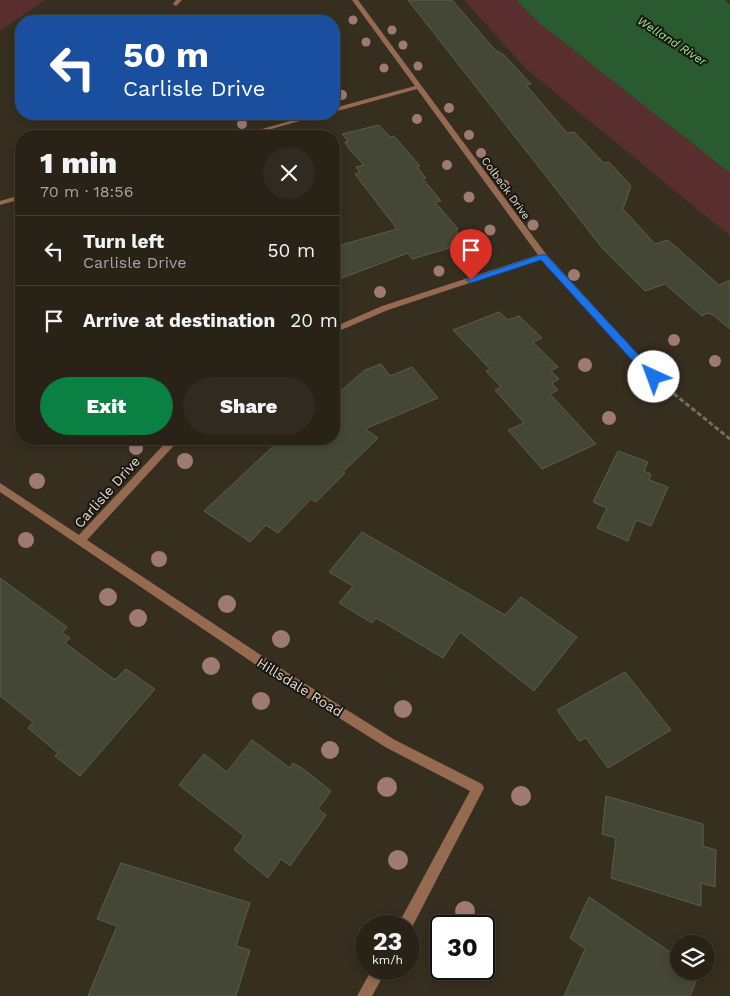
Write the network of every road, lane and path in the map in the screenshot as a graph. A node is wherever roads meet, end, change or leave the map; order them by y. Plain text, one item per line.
1 (355, 0) edge
2 (418, 86) junction
3 (340, 108) edge
4 (299, 120) edge
5 (262, 130) edge
6 (15, 199) edge
7 (0, 203) edge
8 (543, 256) junction
9 (340, 327) edge
10 (654, 377) joint
11 (730, 439) edge
12 (169, 445) edge
13 (0, 487) edge
14 (80, 542) junction
15 (410, 915) edge
16 (373, 980) edge
17 (364, 996) edge

1 - 2 street, Colbeck Drive
2 - 3 street
2 - 8 street, Colbeck Drive
4 - 5 street
6 - 7 street
8 - 9 street
8 - 10 street, Colbeck Drive
10 - 11 path
12 - 14 street, Carlisle Drive
13 - 14 street, Hillsdale Road
14 - 15 street, Hillsdale Road
16 - 17 street

